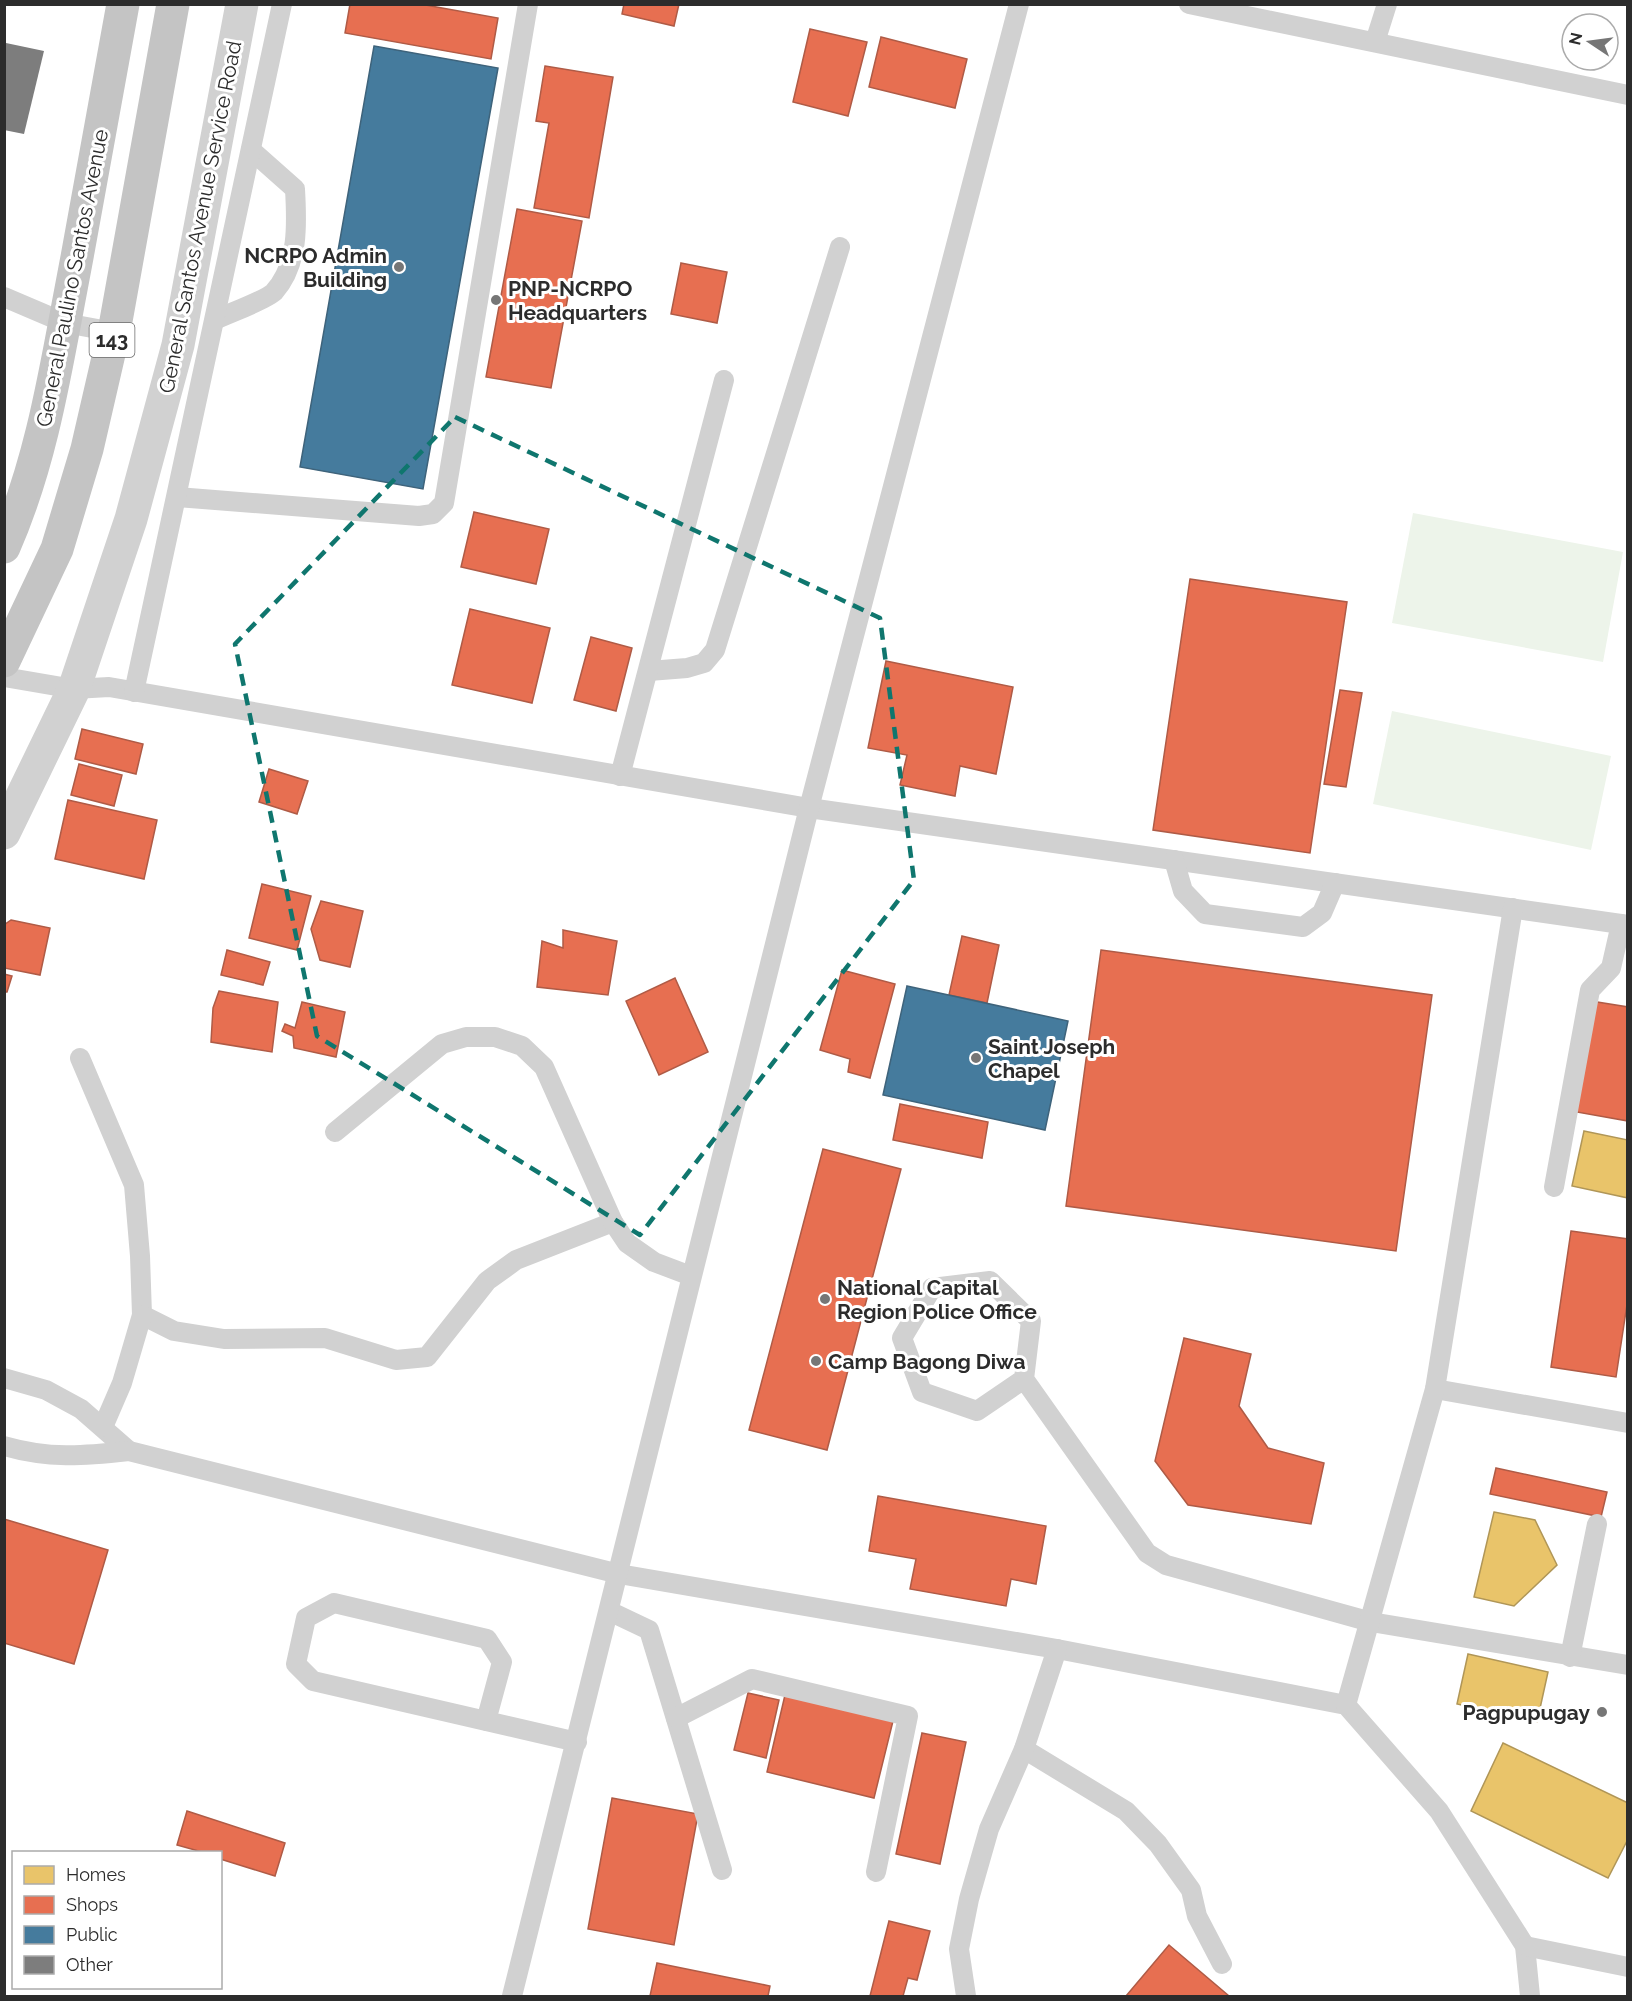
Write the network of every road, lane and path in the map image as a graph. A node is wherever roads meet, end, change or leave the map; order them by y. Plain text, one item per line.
1 (123, 4) edge
2 (173, 4) edge
3 (242, 4) edge
4 (282, 4) edge
5 (528, 4) edge
6 (1019, 4) edge
7 (1189, 4) edge
8 (1387, 4) edge
9 (1375, 42) junction
10 (1628, 95) edge
11 (251, 150) junction
12 (840, 248) dead end
13 (4, 297) edge
14 (215, 320) junction
15 (65, 323) junction
16 (114, 332) junction
17 (724, 380) dead end
18 (177, 497) junction
19 (4, 546) edge
20 (4, 661) edge
21 (649, 671) junction
22 (4, 677) edge
23 (74, 689) junction
24 (134, 692) junction
25 (620, 776) junction
26 (809, 808) junction
27 (4, 833) edge
28 (1174, 860) junction
29 (1335, 883) junction
30 (1513, 908) junction
31 (1624, 924) edge
32 (80, 1058) dead end
33 (335, 1132) dead end
34 (1554, 1187) dead end
35 (613, 1222) junction
36 (691, 1276) junction
37 (142, 1315) junction
38 (4, 1378) edge
39 (1024, 1379) junction
40 (1435, 1389) junction
41 (1628, 1423) edge
42 (103, 1427) junction
43 (4, 1446) edge
44 (129, 1451) junction
45 (1597, 1524) dead end
46 (619, 1574) junction
47 (609, 1611) junction
48 (1371, 1622) junction
49 (1057, 1649) junction
50 (1570, 1657) junction
51 (1628, 1665) edge
52 (1346, 1705) junction
53 (676, 1718) junction
54 (486, 1721) junction
55 (577, 1742) junction
56 (1024, 1749) junction
57 (722, 1870) dead end
58 (876, 1872) dead end
59 (1525, 1946) junction
60 (1222, 1965) dead end
61 (1628, 1967) edge
62 (512, 1996) edge
63 (966, 1996) edge
64 (1530, 1996) edge

1 - 15 main road, General Paulino Santos Avenue / 143
2 - 16 main road, 143
3 - 23 street, General Santos Avenue Service Road
4 - 11 lane
5 - 18 lane
6 - 26 lane
7 - 9 lane
8 - 9 lane
9 - 10 lane
11 - 14 lane
11 - 14 lane
12 - 21 lane
13 - 15 lane
14 - 18 lane
15 - 16 lane
15 - 19 main road, General Paulino Santos Avenue / 143
16 - 20 main road, 143
17 - 21 lane
18 - 24 lane
21 - 25 lane
22 - 23 lane
23 - 24 lane
23 - 27 street, General Santos Avenue Service Road
24 - 25 lane
25 - 26 lane
26 - 28 lane
26 - 36 lane
28 - 29 lane
28 - 29 lane
29 - 30 lane
30 - 31 lane
30 - 40 lane
31 - 34 lane
32 - 37 lane
33 - 35 lane
35 - 36 lane
35 - 37 lane
36 - 46 lane
37 - 42 lane
38 - 42 lane
39 - 39 lane
39 - 48 lane
40 - 41 lane
40 - 48 lane
42 - 44 lane
43 - 44 lane
44 - 46 lane
45 - 50 lane
46 - 47 lane
46 - 49 lane
47 - 53 lane
47 - 55 lane
48 - 50 lane
48 - 52 lane
49 - 52 lane
49 - 56 lane
50 - 51 lane
52 - 59 lane
53 - 57 lane
53 - 58 lane
54 - 54 lane
54 - 55 lane
55 - 62 lane
56 - 60 lane
56 - 63 lane
59 - 61 lane
59 - 64 lane

